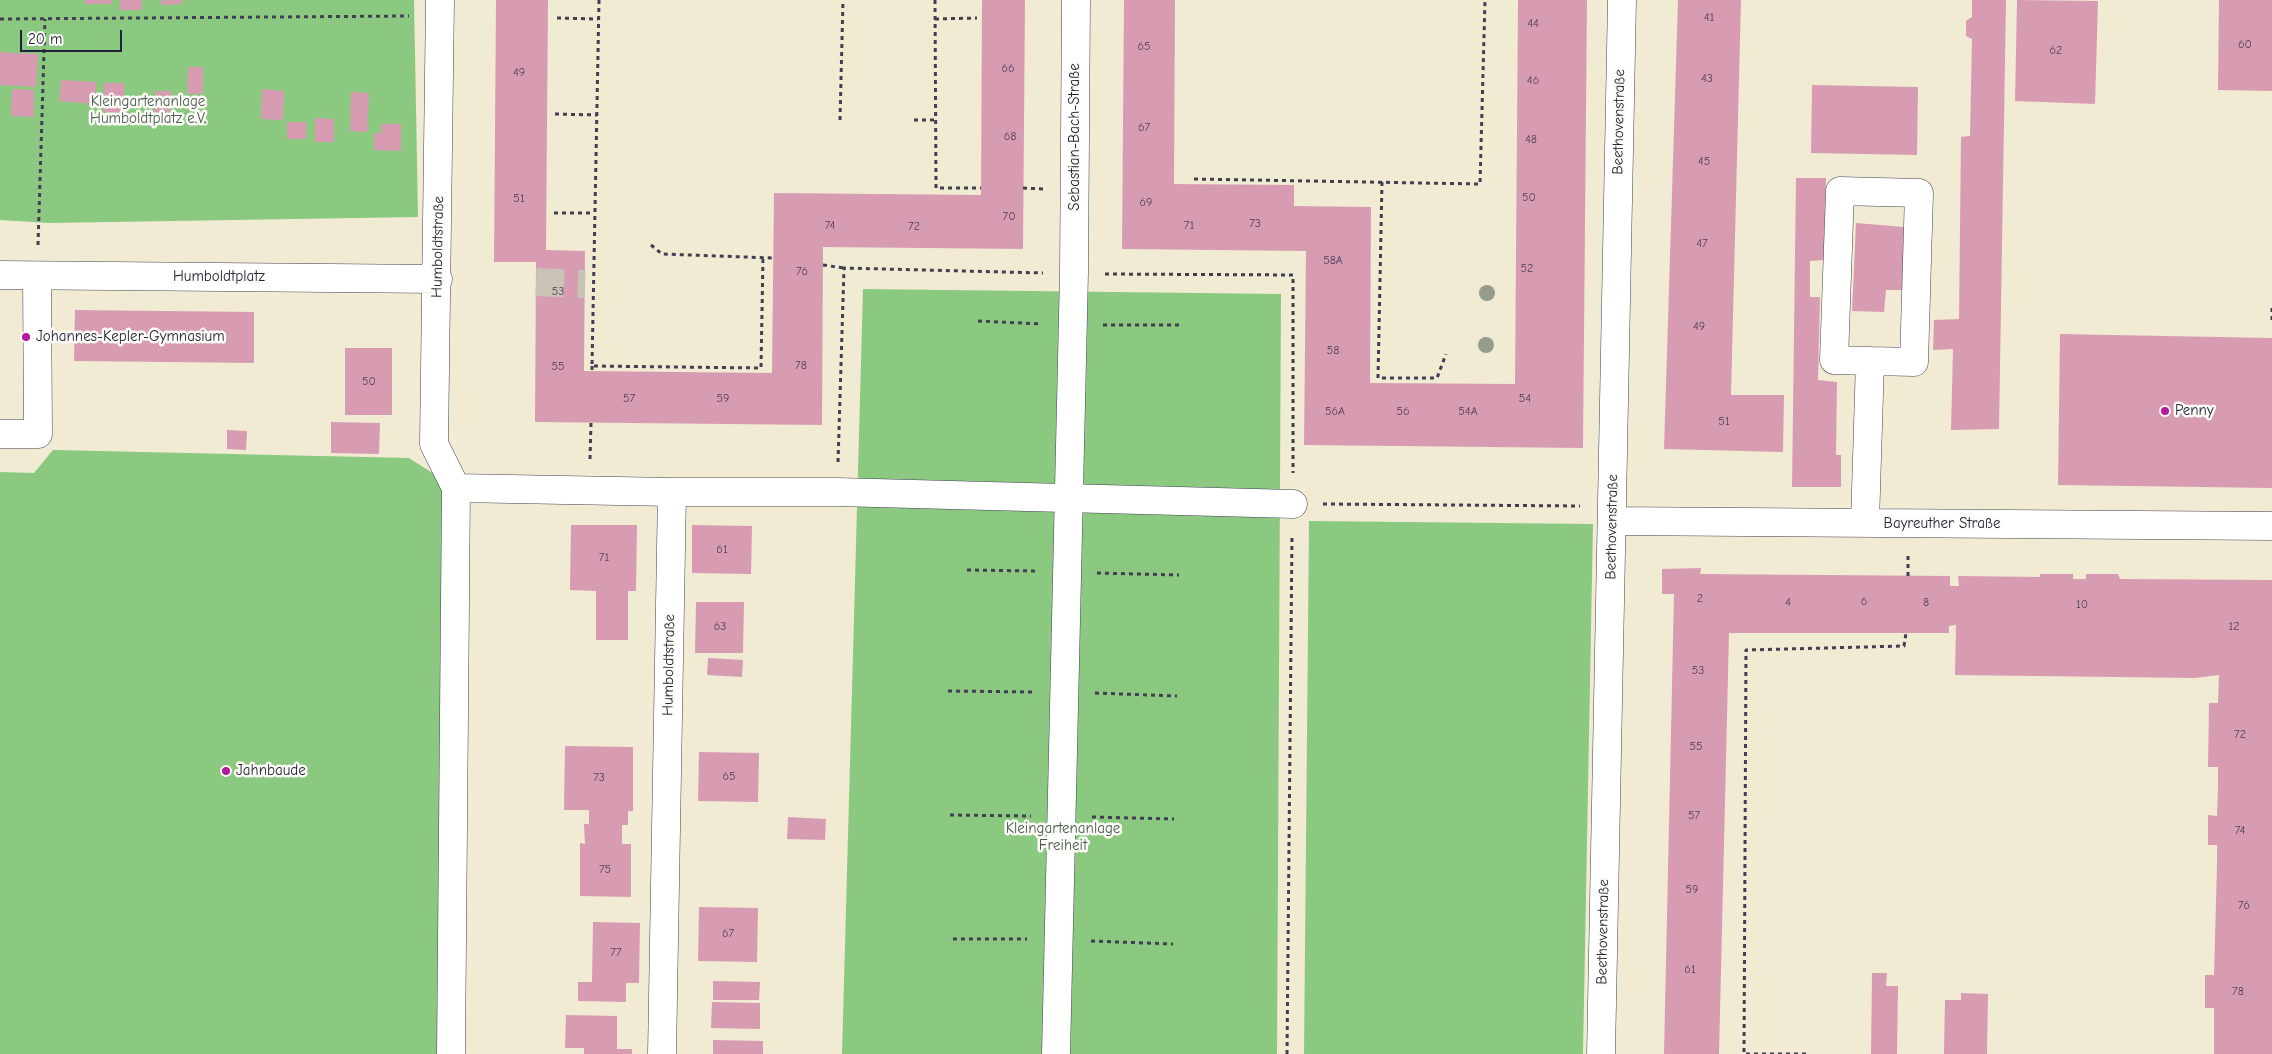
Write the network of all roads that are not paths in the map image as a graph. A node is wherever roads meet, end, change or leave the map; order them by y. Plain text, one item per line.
1 (1076, 0) edge
2 (1622, 0) edge
3 (440, 8) edge
4 (0, 275) edge
5 (38, 276) junction
6 (438, 279) junction
7 (1870, 361) junction
8 (0, 434) edge
9 (456, 488) junction
10 (672, 492) junction
11 (1068, 499) junction
12 (1293, 504) road end
13 (1612, 514) junction
14 (1865, 523) junction
15 (2272, 526) edge
16 (452, 1054) edge
17 (662, 1054) edge
18 (1056, 1054) edge
19 (1601, 1054) edge

1 - 11 street, Sebastian-Bach-Straße
2 - 13 street, Beethovenstraße
3 - 6 street, Humboldtstraße
4 - 5 street, Humboldtplatz
5 - 6 street, Humboldtplatz
5 - 8 street
6 - 9 street, Humboldtstraße
7 - 7 street
7 - 14 street
9 - 10 street
9 - 16 street, Humboldtstraße
10 - 11 street
10 - 17 street, Humboldtstraße
11 - 12 street
11 - 18 street, Sebastian-Bach-Straße
13 - 14 street, Bayreuther Straße
13 - 19 street, Beethovenstraße
14 - 15 street, Bayreuther Straße

